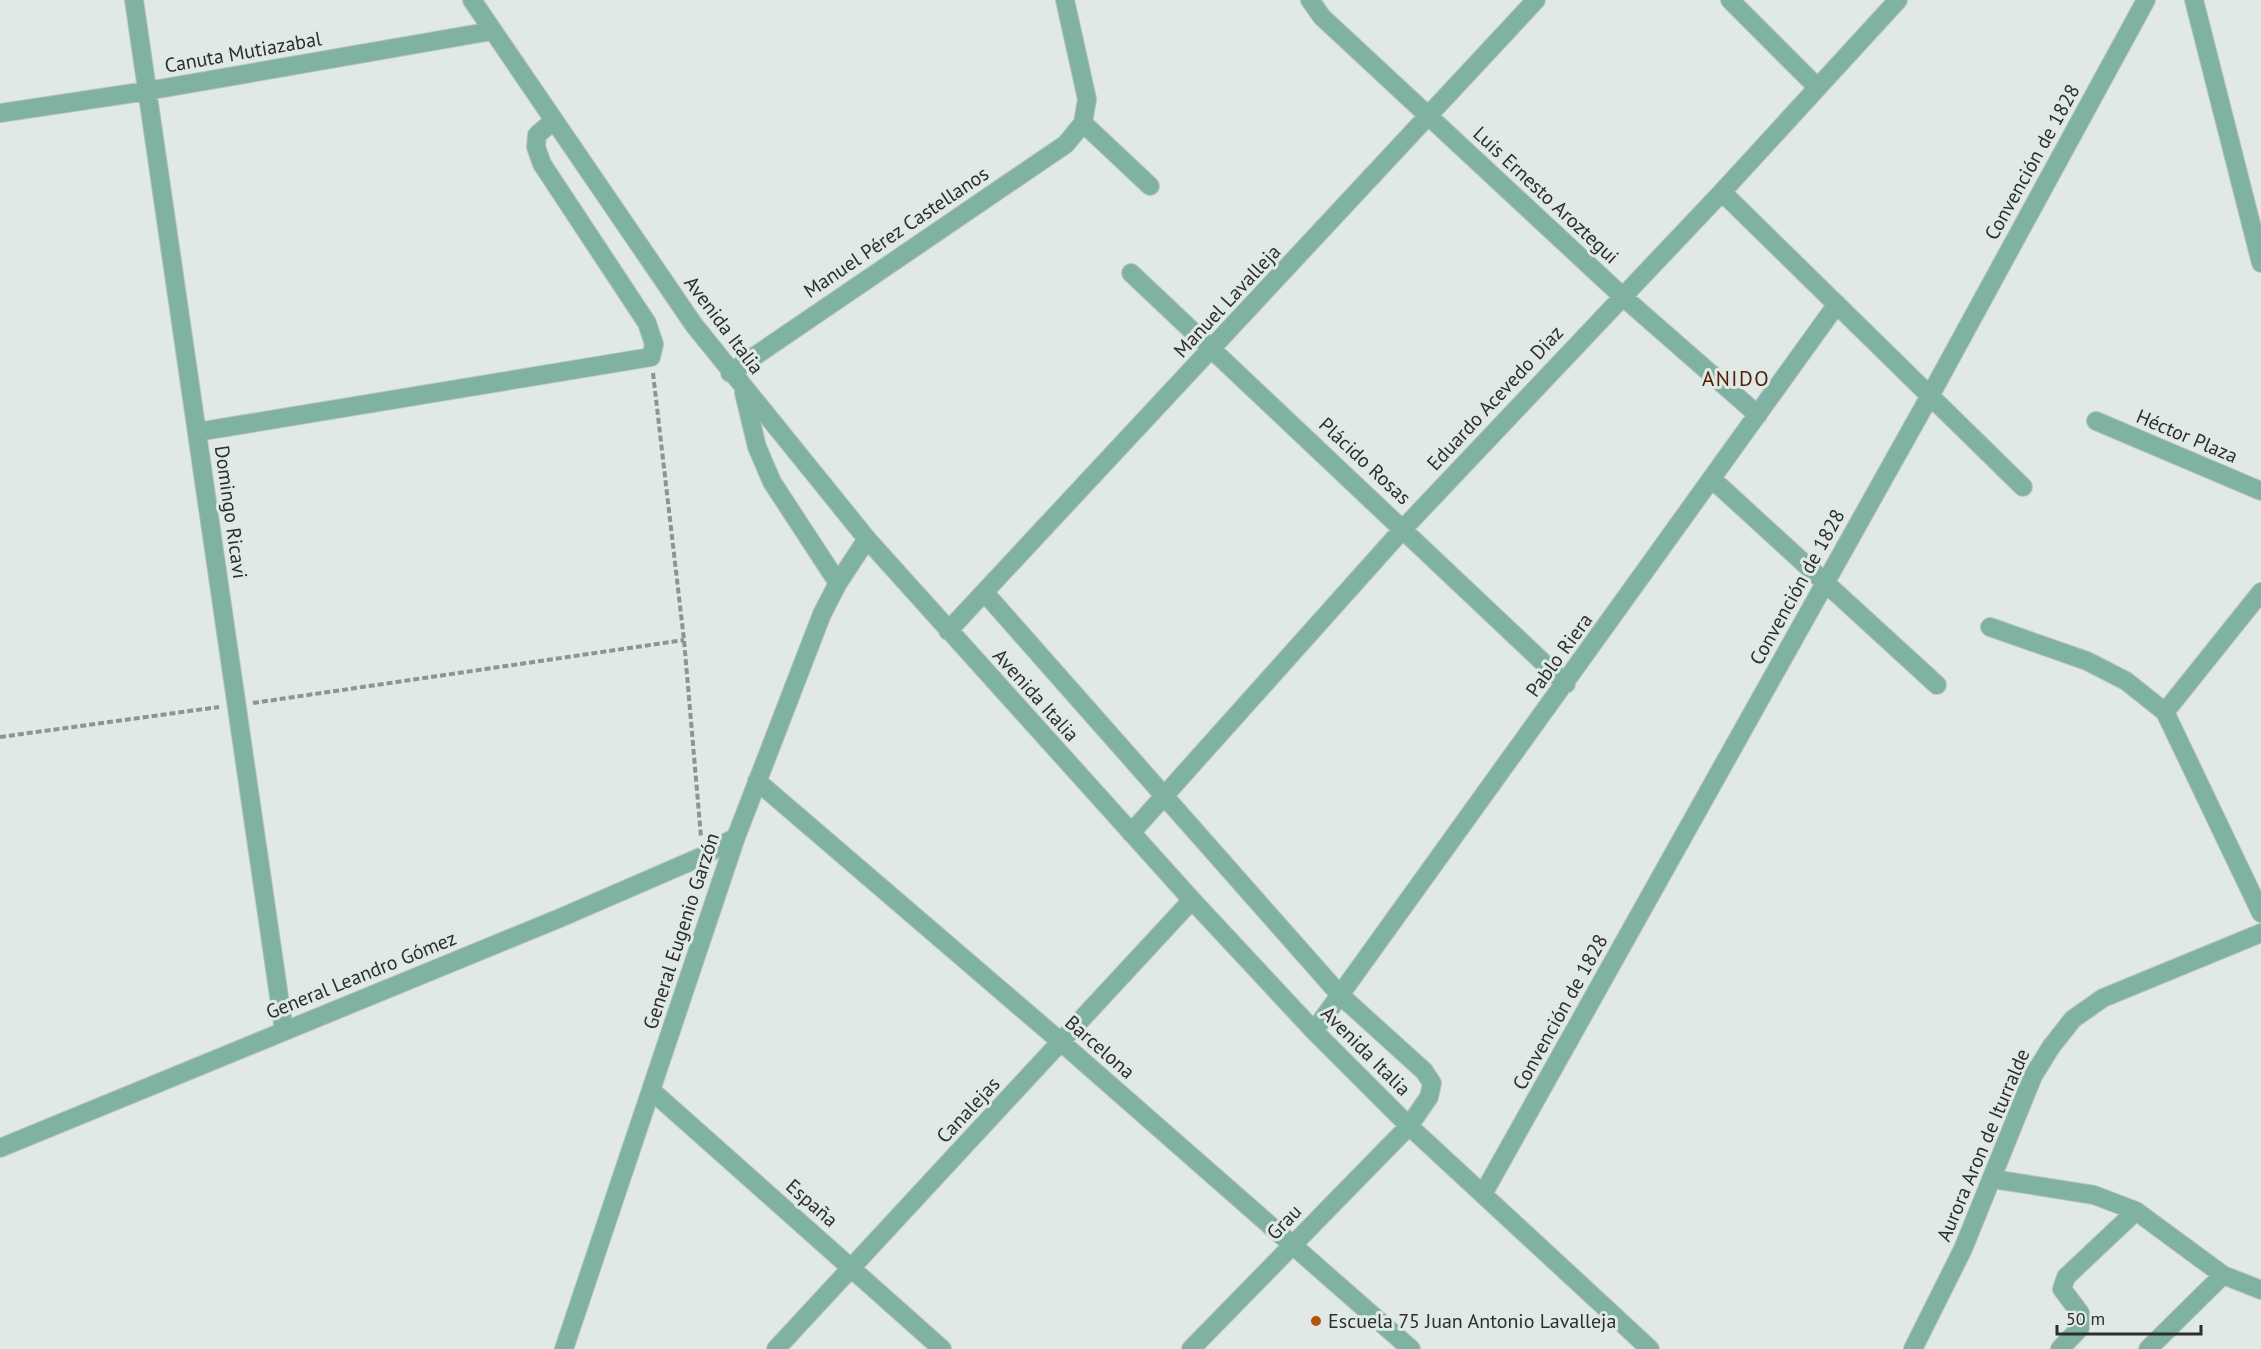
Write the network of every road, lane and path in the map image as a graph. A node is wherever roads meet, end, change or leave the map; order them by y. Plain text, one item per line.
1 (134, 0) edge
2 (472, 0) edge
3 (1065, 0) edge
4 (1310, 0) edge
5 (1536, 0) edge
6 (1730, 0) edge
7 (1898, 0) edge
8 (2146, 0) edge
9 (2194, 0) edge
10 (492, 31) junction
11 (1817, 87) junction
12 (147, 91) junction
13 (0, 113) edge
14 (1429, 116) junction
15 (553, 121) junction
16 (1083, 123) junction
17 (1150, 186) dead end
18 (1722, 192) junction
19 (2261, 260) edge
20 (1131, 273) dead end
21 (1622, 297) junction
22 (1838, 304) junction
23 (1213, 349) junction
24 (651, 357) junction
25 (730, 373) junction
26 (743, 388) junction
27 (1931, 394) junction
28 (1758, 415) junction
29 (2096, 421) dead end
30 (197, 432) junction
31 (1712, 479) junction
32 (2023, 487) dead end
33 (2261, 491) edge
34 (1403, 529) junction
35 (867, 539) junction
36 (838, 583) junction
37 (1826, 583) junction
38 (2261, 592) edge
39 (985, 593) junction
40 (1990, 627) dead end
41 (948, 632) junction
42 (684, 640) junction
43 (1566, 684) junction
44 (1937, 685) dead end
45 (236, 705) junction
46 (2165, 712) junction
47 (0, 737) edge
48 (757, 782) junction
49 (1165, 795) junction
50 (1131, 833) junction
51 (736, 837) junction
52 (703, 856) junction
53 (1192, 900) junction
54 (2261, 913) edge
55 (2261, 933) edge
56 (1340, 995) junction
57 (284, 1030) junction
58 (1314, 1030) junction
59 (1061, 1042) junction
60 (652, 1091) junction
61 (1409, 1126) junction
62 (0, 1148) edge
63 (1993, 1179) junction
64 (1484, 1194) junction
65 (2136, 1211) junction
66 (1293, 1244) junction
67 (852, 1268) junction
68 (2223, 1275) junction
69 (2261, 1290) edge
70 (1921, 1345) edge
71 (564, 1349) edge
72 (776, 1349) edge
73 (942, 1349) edge
74 (1191, 1349) edge
75 (1411, 1349) edge
76 (1650, 1349) edge
77 (2060, 1349) edge
78 (2148, 1349) edge

1 - 12 street, Domingo Ricavi
2 - 10 street, Avenida Italia
3 - 16 street
4 - 14 street, Luis Ernesto Aroztegui
5 - 14 street, Manuel Lavalleja
6 - 11 street
7 - 11 street, Eduardo Acevedo Diaz
8 - 27 street, Convención de 1828
9 - 19 street
10 - 12 street, Canuta Mutiazabal
10 - 15 street, Avenida Italia
11 - 18 street, Eduardo Acevedo Diaz
12 - 13 street, Canuta Mutiazabal
12 - 30 street, Domingo Ricavi
14 - 21 street, Luis Ernesto Aroztegui
14 - 23 street, Manuel Lavalleja
15 - 24 street
15 - 25 street, Avenida Italia
16 - 17 street
16 - 25 street, Manuel Pérez Castellanos
18 - 21 street, Eduardo Acevedo Diaz
18 - 22 street
20 - 23 street, Plácido Rosas
21 - 28 street, Luis Ernesto Aroztegui
21 - 34 street, Eduardo Acevedo Diaz
22 - 27 street
22 - 28 street, Pablo Riera
23 - 34 street, Plácido Rosas
23 - 39 street, Manuel Lavalleja
24 - 30 street
24 - 42 path
25 - 26 street, Avenida Italia
26 - 35 street, Avenida Italia
26 - 36 street
27 - 32 street
27 - 37 street, Convención de 1828
28 - 31 street, Pablo Riera
29 - 33 street, Héctor Plaza
30 - 45 street, Domingo Ricavi
31 - 37 street
31 - 43 street, Pablo Riera
34 - 43 street, Plácido Rosas
34 - 49 street, Eduardo Acevedo Diaz
35 - 36 street, General Eugenio Garzón
35 - 41 street, Avenida Italia
36 - 48 street, General Eugenio Garzón
37 - 44 street
37 - 64 street, Convención de 1828
38 - 46 street
39 - 41 street, Manuel Lavalleja
39 - 49 street
40 - 46 street
41 - 50 street, Avenida Italia
42 - 45 path
42 - 52 path
43 - 56 street, Pablo Riera
45 - 47 path
45 - 57 street, Domingo Ricavi
46 - 54 street
48 - 51 street, General Eugenio Garzón
48 - 59 street, Barcelona
49 - 50 street, Eduardo Acevedo Diaz
49 - 56 street
50 - 53 street, Avenida Italia
51 - 52 street, General Leandro Gómez
51 - 60 street, General Eugenio Garzón
52 - 57 street, General Leandro Gómez
53 - 58 street, Avenida Italia
53 - 59 street, Canalejas
55 - 63 street, Aurora Aron de Iturralde
56 - 58 street, Pablo Riera
56 - 61 street, Grau
57 - 62 street, General Leandro Gómez
58 - 61 street, Avenida Italia
59 - 66 street, Barcelona
59 - 67 street, Canalejas
60 - 67 street, España
60 - 71 street, General Eugenio Garzón
61 - 64 street, Avenida Italia
61 - 66 street, Grau
63 - 65 street
63 - 70 street, Aurora Aron de Iturralde
64 - 76 street, Avenida Italia
65 - 68 street
65 - 77 street
66 - 74 street, Grau
66 - 75 street, Barcelona
67 - 72 street, Canalejas
67 - 73 street, España
68 - 69 street
68 - 78 street

